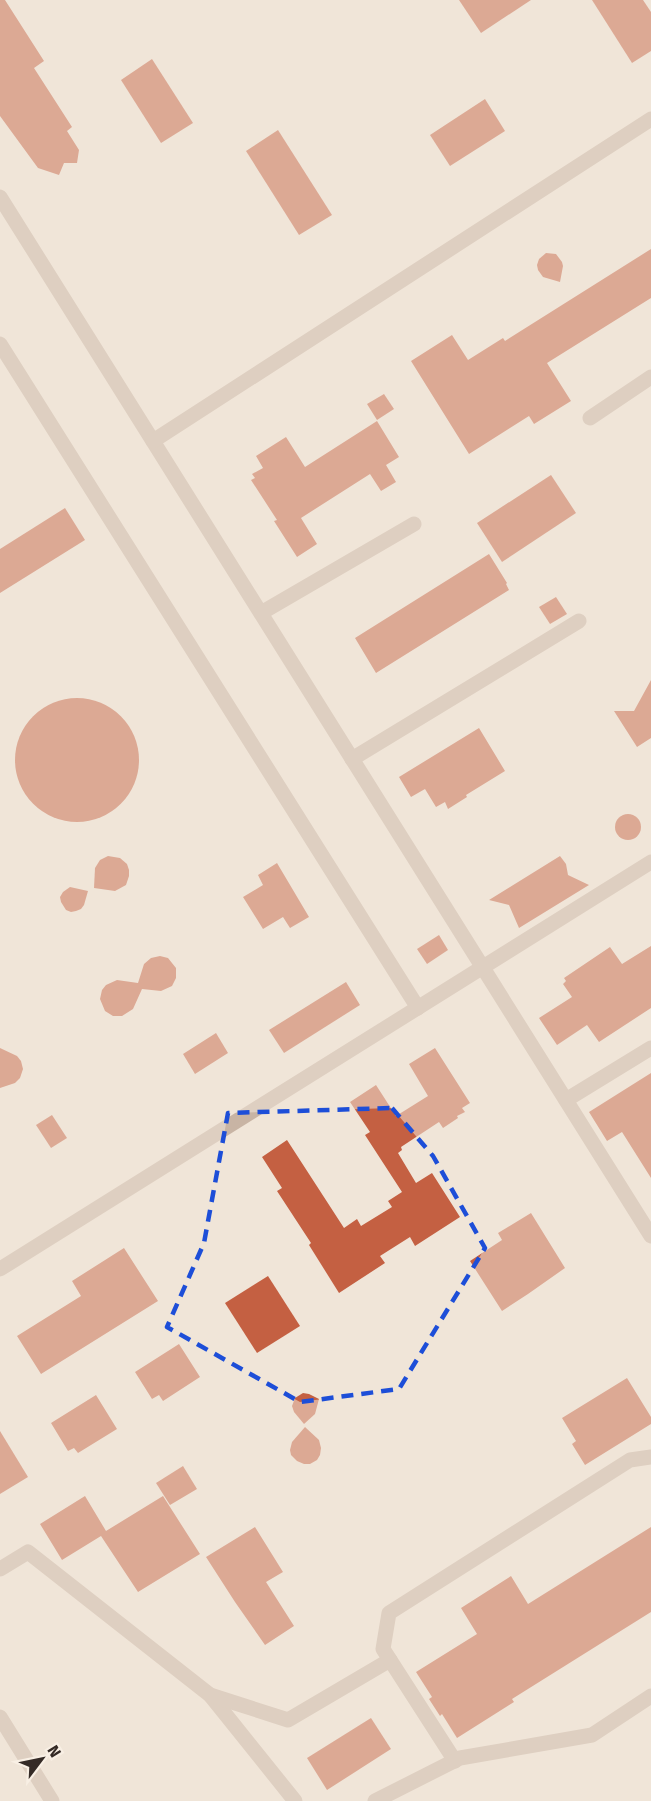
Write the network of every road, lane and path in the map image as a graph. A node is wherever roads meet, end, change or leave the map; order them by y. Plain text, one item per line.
1 (651, 119) edge
2 (0, 196) edge
3 (0, 344) edge
4 (651, 377) edge
5 (590, 418) dead end
6 (153, 441) junction
7 (414, 524) dead end
8 (261, 613) junction
9 (579, 621) dead end
10 (352, 759) junction
11 (651, 862) edge
12 (483, 967) junction
13 (418, 1008) junction
14 (651, 1048) edge
15 (566, 1100) junction
16 (649, 1230) edge
17 (0, 1269) edge
18 (651, 1457) edge
19 (0, 1569) edge
20 (390, 1660) junction
21 (210, 1695) junction
22 (651, 1696) edge
23 (0, 1717) edge
24 (455, 1761) junction
25 (52, 1801) edge
26 (295, 1801) edge
27 (375, 1801) edge

1 - 6 lane
2 - 6 lane
3 - 13 lane
4 - 5 lane
6 - 8 lane
7 - 8 lane
8 - 10 lane
9 - 10 lane
10 - 12 lane
11 - 12 lane
12 - 13 lane
12 - 15 lane
13 - 17 lane
14 - 15 lane
15 - 16 lane
18 - 20 lane
19 - 21 lane
20 - 21 lane
20 - 24 lane
21 - 26 lane
22 - 24 lane
23 - 25 lane
24 - 27 lane

